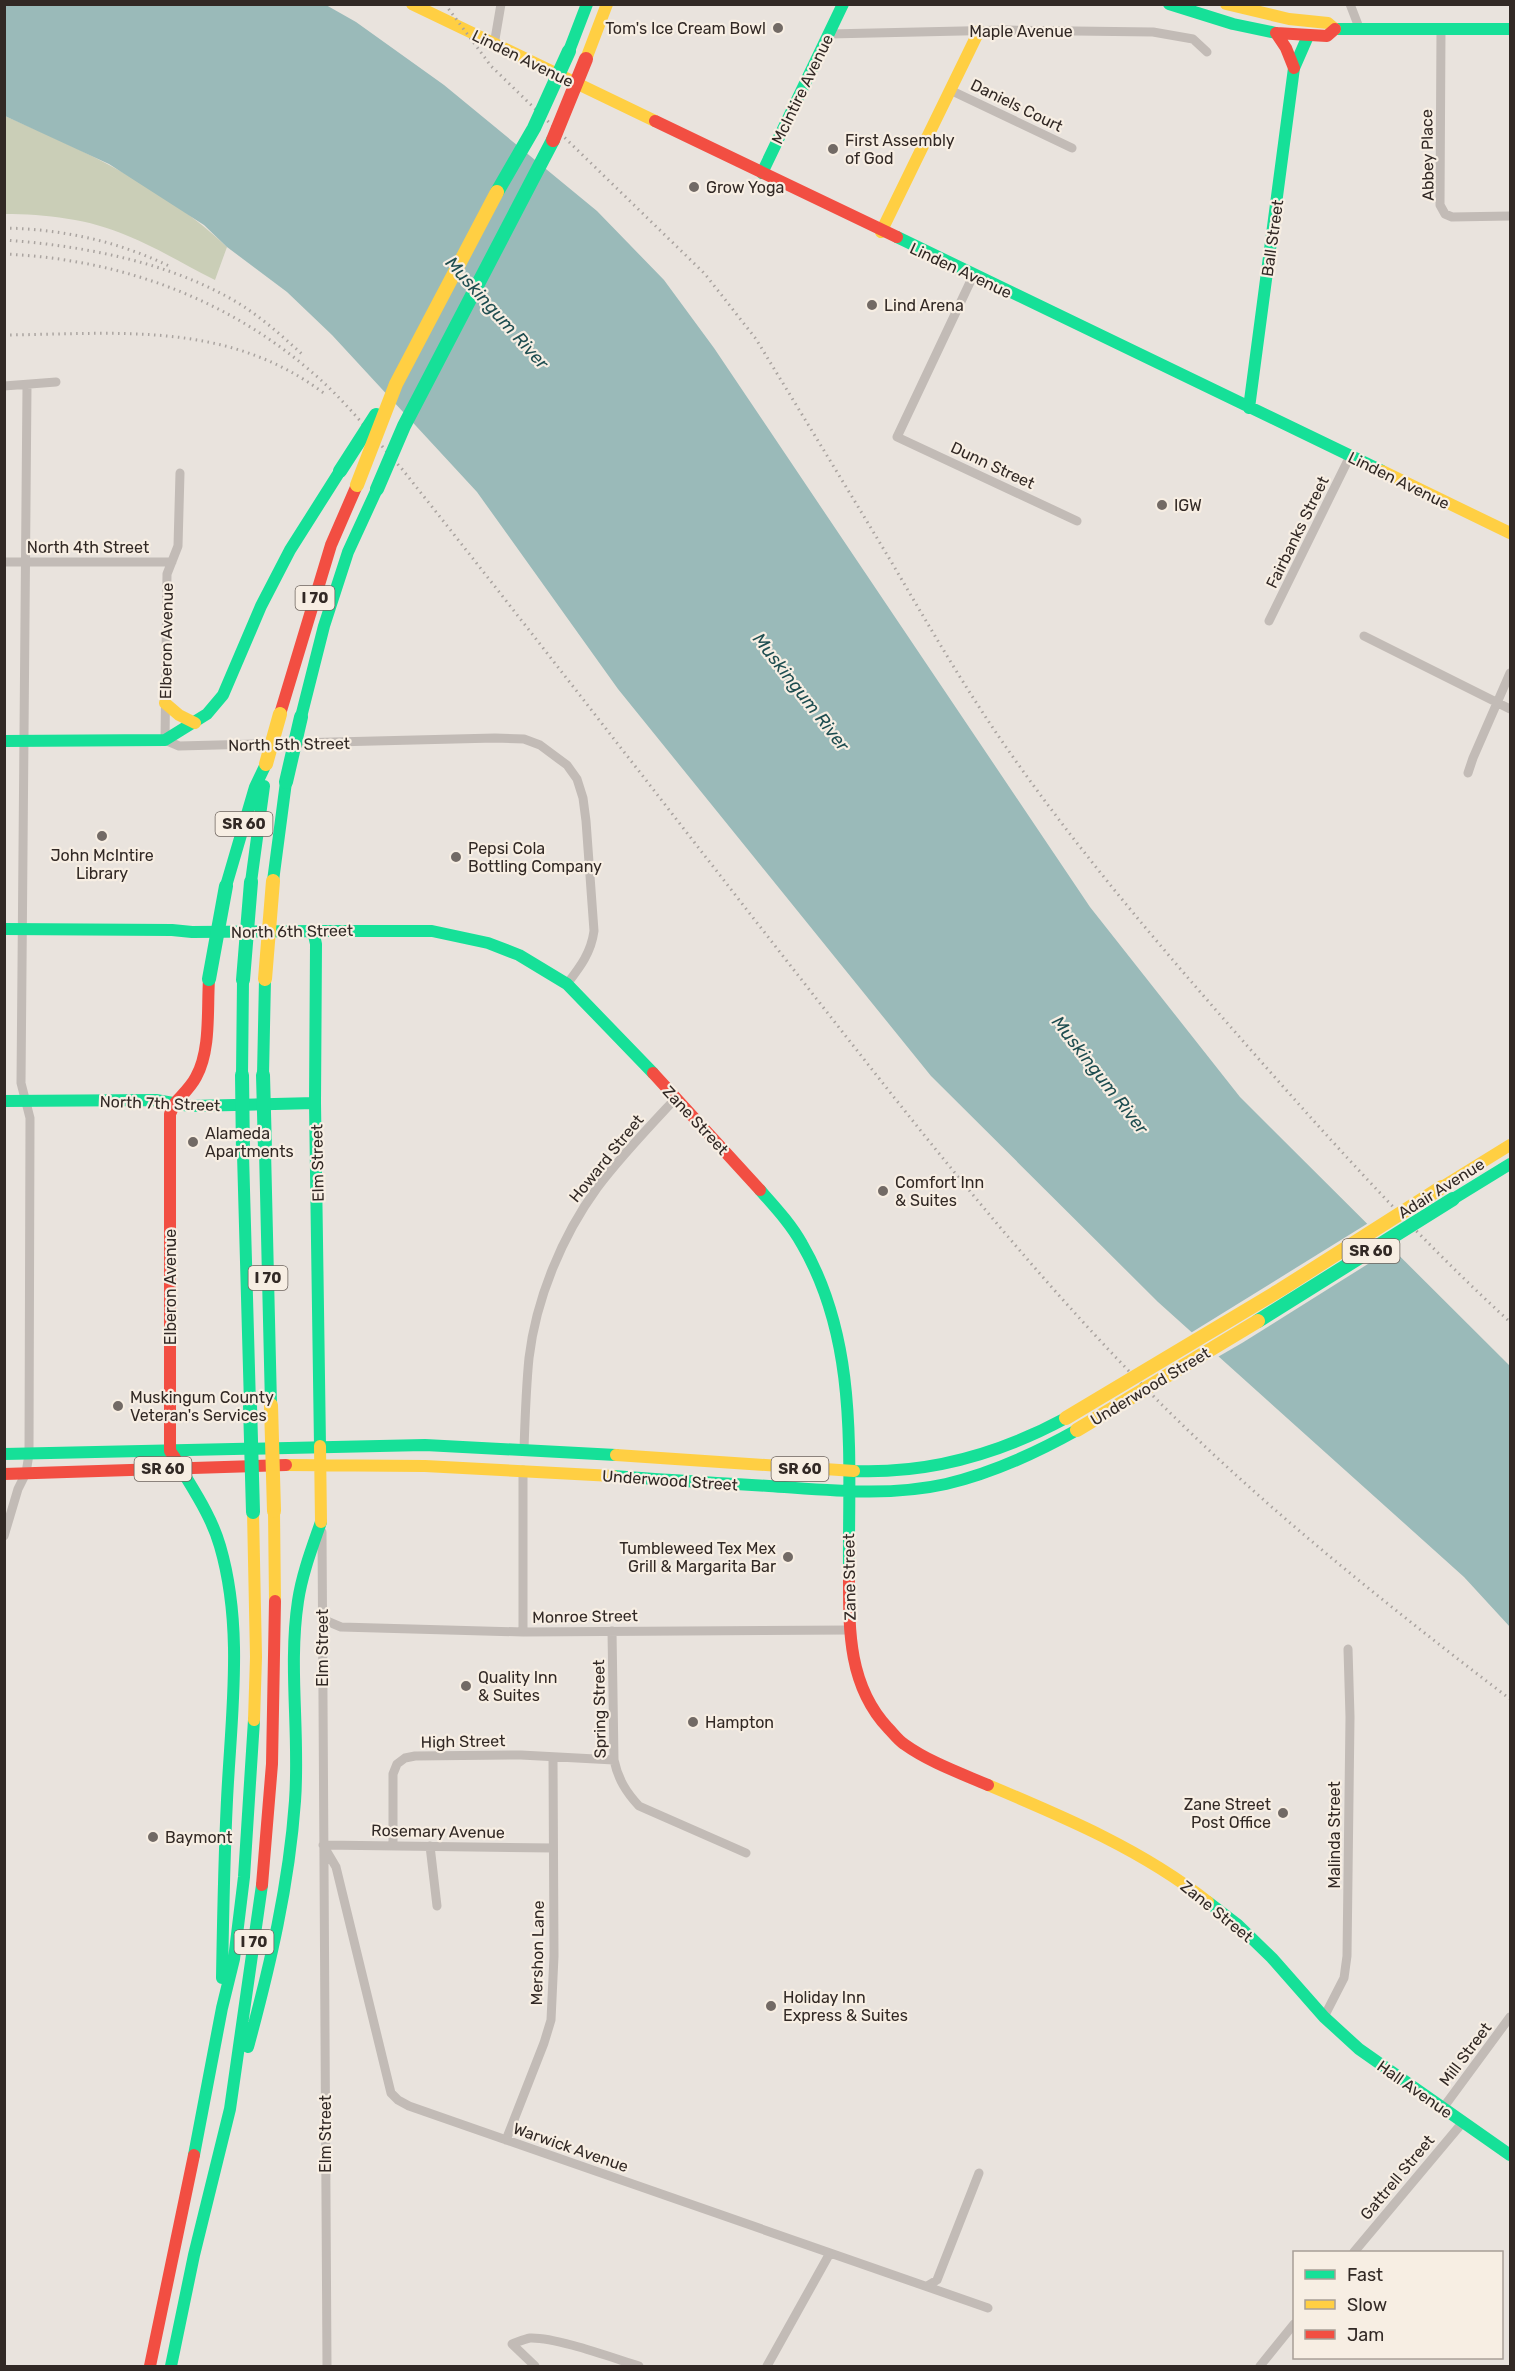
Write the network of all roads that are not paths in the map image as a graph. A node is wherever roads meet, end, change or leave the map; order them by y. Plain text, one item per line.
1 (412, 4) edge
2 (501, 4) edge
3 (587, 4) edge
4 (607, 4) edge
5 (843, 4) edge
6 (1169, 4) edge
7 (1226, 4) edge
8 (1350, 4) edge
9 (1335, 29) junction
10 (1510, 29) edge
11 (1360, 30) junction
12 (1441, 30) junction
13 (979, 31) junction
14 (1276, 33) junction
15 (829, 34) junction
16 (1308, 36) junction
17 (494, 45) junction
18 (1208, 52) dead end
19 (1294, 68) junction
20 (950, 90) junction
21 (1072, 148) dead end
22 (762, 173) junction
23 (1510, 216) edge
24 (880, 232) junction
25 (973, 276) junction
26 (56, 382) dead end
27 (396, 384) junction
28 (4, 386) edge
29 (27, 386) junction
30 (1249, 408) junction
31 (1350, 456) junction
32 (180, 473) dead end
33 (1077, 521) dead end
34 (1510, 533) edge
35 (4, 562) edge
36 (26, 562) junction
37 (172, 562) junction
38 (1269, 621) dead end
39 (1364, 636) dead end
40 (1510, 673) edge
41 (1498, 702) junction
42 (165, 703) junction
43 (1510, 709) edge
44 (195, 723) junction
45 (165, 740) junction
46 (4, 741) edge
47 (25, 741) junction
48 (266, 764) junction
49 (1468, 773) dead end
50 (4, 929) edge
51 (23, 929) junction
52 (313, 931) junction
53 (567, 984) junction
54 (676, 1098) junction
55 (4, 1101) edge
56 (26, 1101) junction
57 (174, 1103) junction
58 (315, 1103) junction
59 (1510, 1145) edge
60 (1510, 1164) edge
61 (1280, 1290) joint
62 (1289, 1302) joint
63 (320, 1447) junction
64 (524, 1449) junction
65 (170, 1451) junction
66 (4, 1454) edge
67 (29, 1454) junction
68 (322, 1466) junction
69 (181, 1469) junction
70 (523, 1470) junction
71 (848, 1471) junction
72 (26, 1473) junction
73 (4, 1474) edge
74 (848, 1491) junction
75 (321, 1522) junction
76 (4, 1536) edge
77 (322, 1619) junction
78 (849, 1630) junction
79 (612, 1631) junction
80 (523, 1632) junction
81 (1348, 1649) dead end
82 (553, 1757) junction
83 (614, 1760) junction
84 (323, 1845) junction
85 (393, 1845) junction
86 (430, 1846) junction
87 (553, 1848) junction
88 (746, 1853) dead end
89 (437, 1906) dead end
90 (222, 2008) junction
91 (1324, 2017) junction
92 (1510, 2018) edge
93 (1443, 2108) junction
94 (230, 2109) junction
95 (1463, 2122) junction
96 (506, 2140) junction
97 (1510, 2155) edge
98 (979, 2173) dead end
99 (1356, 2251) edge
100 (830, 2253) junction
101 (927, 2286) junction
102 (988, 2308) dead end
103 (1293, 2325) edge
104 (150, 2367) edge
105 (171, 2367) edge
106 (327, 2367) edge
107 (535, 2367) edge
108 (639, 2367) edge
109 (767, 2367) edge
110 (1260, 2367) edge

1 - 17 main road, Linden Avenue
2 - 17 street
3 - 27 main road, I 70, bridge
4 - 94 main road, I 70, bridge
5 - 15 main road, McIntire Avenue
6 - 14 main road
7 - 9 main road
8 - 11 street
9 - 11 main road
9 - 16 main road
10 - 12 main road
11 - 12 main road
12 - 23 street, Abbey Place
13 - 15 street, Maple Avenue
13 - 18 street, Maple Avenue
13 - 20 main road
14 - 16 main road
14 - 19 main road
15 - 22 main road, McIntire Avenue
16 - 19 main road, Ball Street
17 - 22 main road, Linden Avenue
19 - 30 main road, Ball Street
20 - 21 street, Daniels Court
20 - 24 main road
22 - 24 main road, Linden Avenue
24 - 25 main road, Linden Avenue
25 - 30 main road, Linden Avenue
25 - 33 street, Dunn Street
26 - 29 street
27 - 44 main road, bridge
27 - 48 main road, I 70, bridge
28 - 29 street
29 - 36 street
30 - 31 main road, Linden Avenue
31 - 34 main road, Linden Avenue
31 - 38 street, Fairbanks Street
32 - 37 street, Elberon Avenue
35 - 36 street, North 4th Street
36 - 37 street, North 4th Street
36 - 47 street
37 - 42 street, Elberon Avenue
39 - 41 street
40 - 41 street
41 - 43 street
41 - 49 street
42 - 44 main road
42 - 45 street, Elberon Avenue
44 - 45 main road
45 - 47 main road, North 5th Street
45 - 53 street, North 5th Street
46 - 47 main road, North 5th Street
47 - 51 street
48 - 57 main road, SR 60, bridge
48 - 90 main road, I 70, bridge
50 - 51 main road, North 6th Street
51 - 52 main road, North 6th Street
51 - 56 street
52 - 53 main road, North 6th Street
52 - 58 main road, Elm Street
53 - 54 main road, Zane Street
54 - 64 street, Howard Street
54 - 71 main road, Zane Street
55 - 56 main road, North 7th Street
56 - 57 main road, North 7th Street
56 - 67 street
57 - 58 main road, North 7th Street
57 - 65 main road, Elberon Avenue
58 - 63 main road, Elm Street
59 - 61 main road, Adair Avenue / SR 60, bridge
60 - 62 main road, Adair Avenue / SR 60, bridge
61 - 71 main road, Underwood Street / SR 60, bridge
62 - 74 main road, Underwood Street / SR 60, bridge
63 - 64 main road, Underwood Street / SR 60
63 - 65 main road, Underwood Street / SR 60
63 - 68 main road, Elm Street
64 - 71 main road, Underwood Street / SR 60
65 - 67 main road, Underwood Street / SR 60
65 - 69 main road
66 - 67 main road, Underwood Street / SR 60
67 - 72 street
68 - 69 main road, Underwood Street / SR 60
68 - 70 main road, Underwood Street / SR 60
68 - 75 main road, Elm Street
69 - 72 main road, Underwood Street / SR 60
69 - 90 main road
70 - 74 main road, Underwood Street / SR 60
70 - 80 street
71 - 74 main road, Zane Street
72 - 73 main road, Underwood Street / SR 60
72 - 76 street
74 - 78 main road, Zane Street
75 - 77 street, Elm Street
75 - 94 main road
77 - 80 street, Monroe Street
77 - 84 street, Elm Street
78 - 79 street, Monroe Street
78 - 91 main road, Zane Street
79 - 80 street, Monroe Street
79 - 83 street, Spring Street
81 - 91 street, Malinda Street
82 - 83 street, High Street
82 - 85 street, High Street
82 - 87 street, Mershon Lane
83 - 88 street, Spring Street
84 - 85 street, Rosemary Avenue
84 - 96 street, Warwick Avenue
84 - 106 street, Elm Street
85 - 86 street, Rosemary Avenue
86 - 87 street, Rosemary Avenue
86 - 89 street
87 - 96 street, Mershon Lane
90 - 104 main road, I 70
91 - 93 main road, Hall Avenue
92 - 93 street, Mill Street
93 - 95 main road, Hall Avenue
94 - 105 main road, I 70
95 - 97 main road, Hall Avenue
95 - 99 street, Gattrell Street
96 - 100 street, Warwick Avenue
98 - 101 street
100 - 101 street, Warwick Avenue
100 - 109 street
101 - 102 street, Warwick Avenue
103 - 110 street
107 - 108 street

